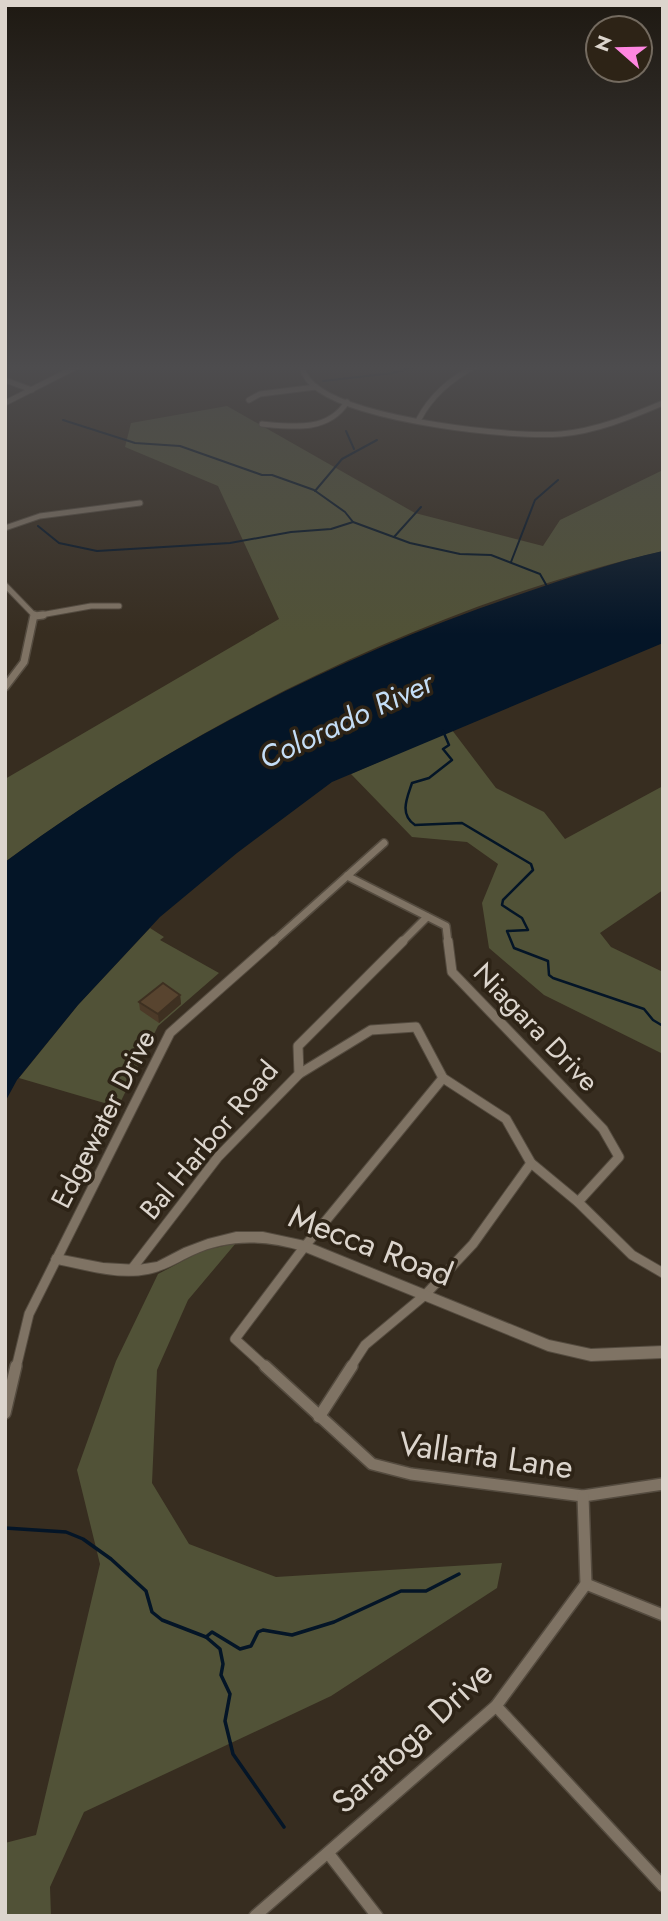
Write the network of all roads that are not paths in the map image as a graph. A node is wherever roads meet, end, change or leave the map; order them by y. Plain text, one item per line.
1 (140, 503) dead end
2 (5, 528) edge
3 (5, 585) edge
4 (119, 606) dead end
5 (36, 616) junction
6 (5, 687) edge
7 (384, 843) dead end
8 (347, 876) junction
9 (427, 917) junction
10 (299, 1074) junction
11 (443, 1078) junction
12 (531, 1163) junction
13 (578, 1202) junction
14 (305, 1246) junction
15 (57, 1259) junction
16 (131, 1270) junction
17 (663, 1273) edge
18 (425, 1295) junction
19 (663, 1353) edge
20 (5, 1413) edge
21 (319, 1417) junction
22 (663, 1484) edge
23 (583, 1496) junction
24 (586, 1584) junction
25 (663, 1615) edge
26 (496, 1706) junction
27 (328, 1853) junction
28 (663, 1886) edge
29 (255, 1916) edge
30 (377, 1916) edge

1 - 2 street
3 - 5 street
4 - 5 street
5 - 6 street
7 - 8 street, Edgewater Drive
8 - 9 street, Niagara Drive
8 - 15 street, Edgewater Drive
9 - 10 street, Bal Harbor Road
9 - 13 street, Niagara Drive
10 - 11 street
10 - 16 street, Bal Harbor Road
11 - 12 street
11 - 14 street
12 - 13 street
12 - 18 street
13 - 17 street
14 - 16 street, Mecca Road
14 - 18 street, Mecca Road
14 - 21 street, Vallarta Lane
15 - 16 street, Mecca Road
15 - 20 street, Edgewater Drive
18 - 19 street, Mecca Road
18 - 21 street
21 - 23 street, Vallarta Lane
22 - 23 street, Vallarta Lane
23 - 24 street
24 - 25 street
24 - 26 street, Saratoga Drive
26 - 27 street, Saratoga Drive
26 - 28 street
27 - 29 street, Saratoga Drive
27 - 30 street

